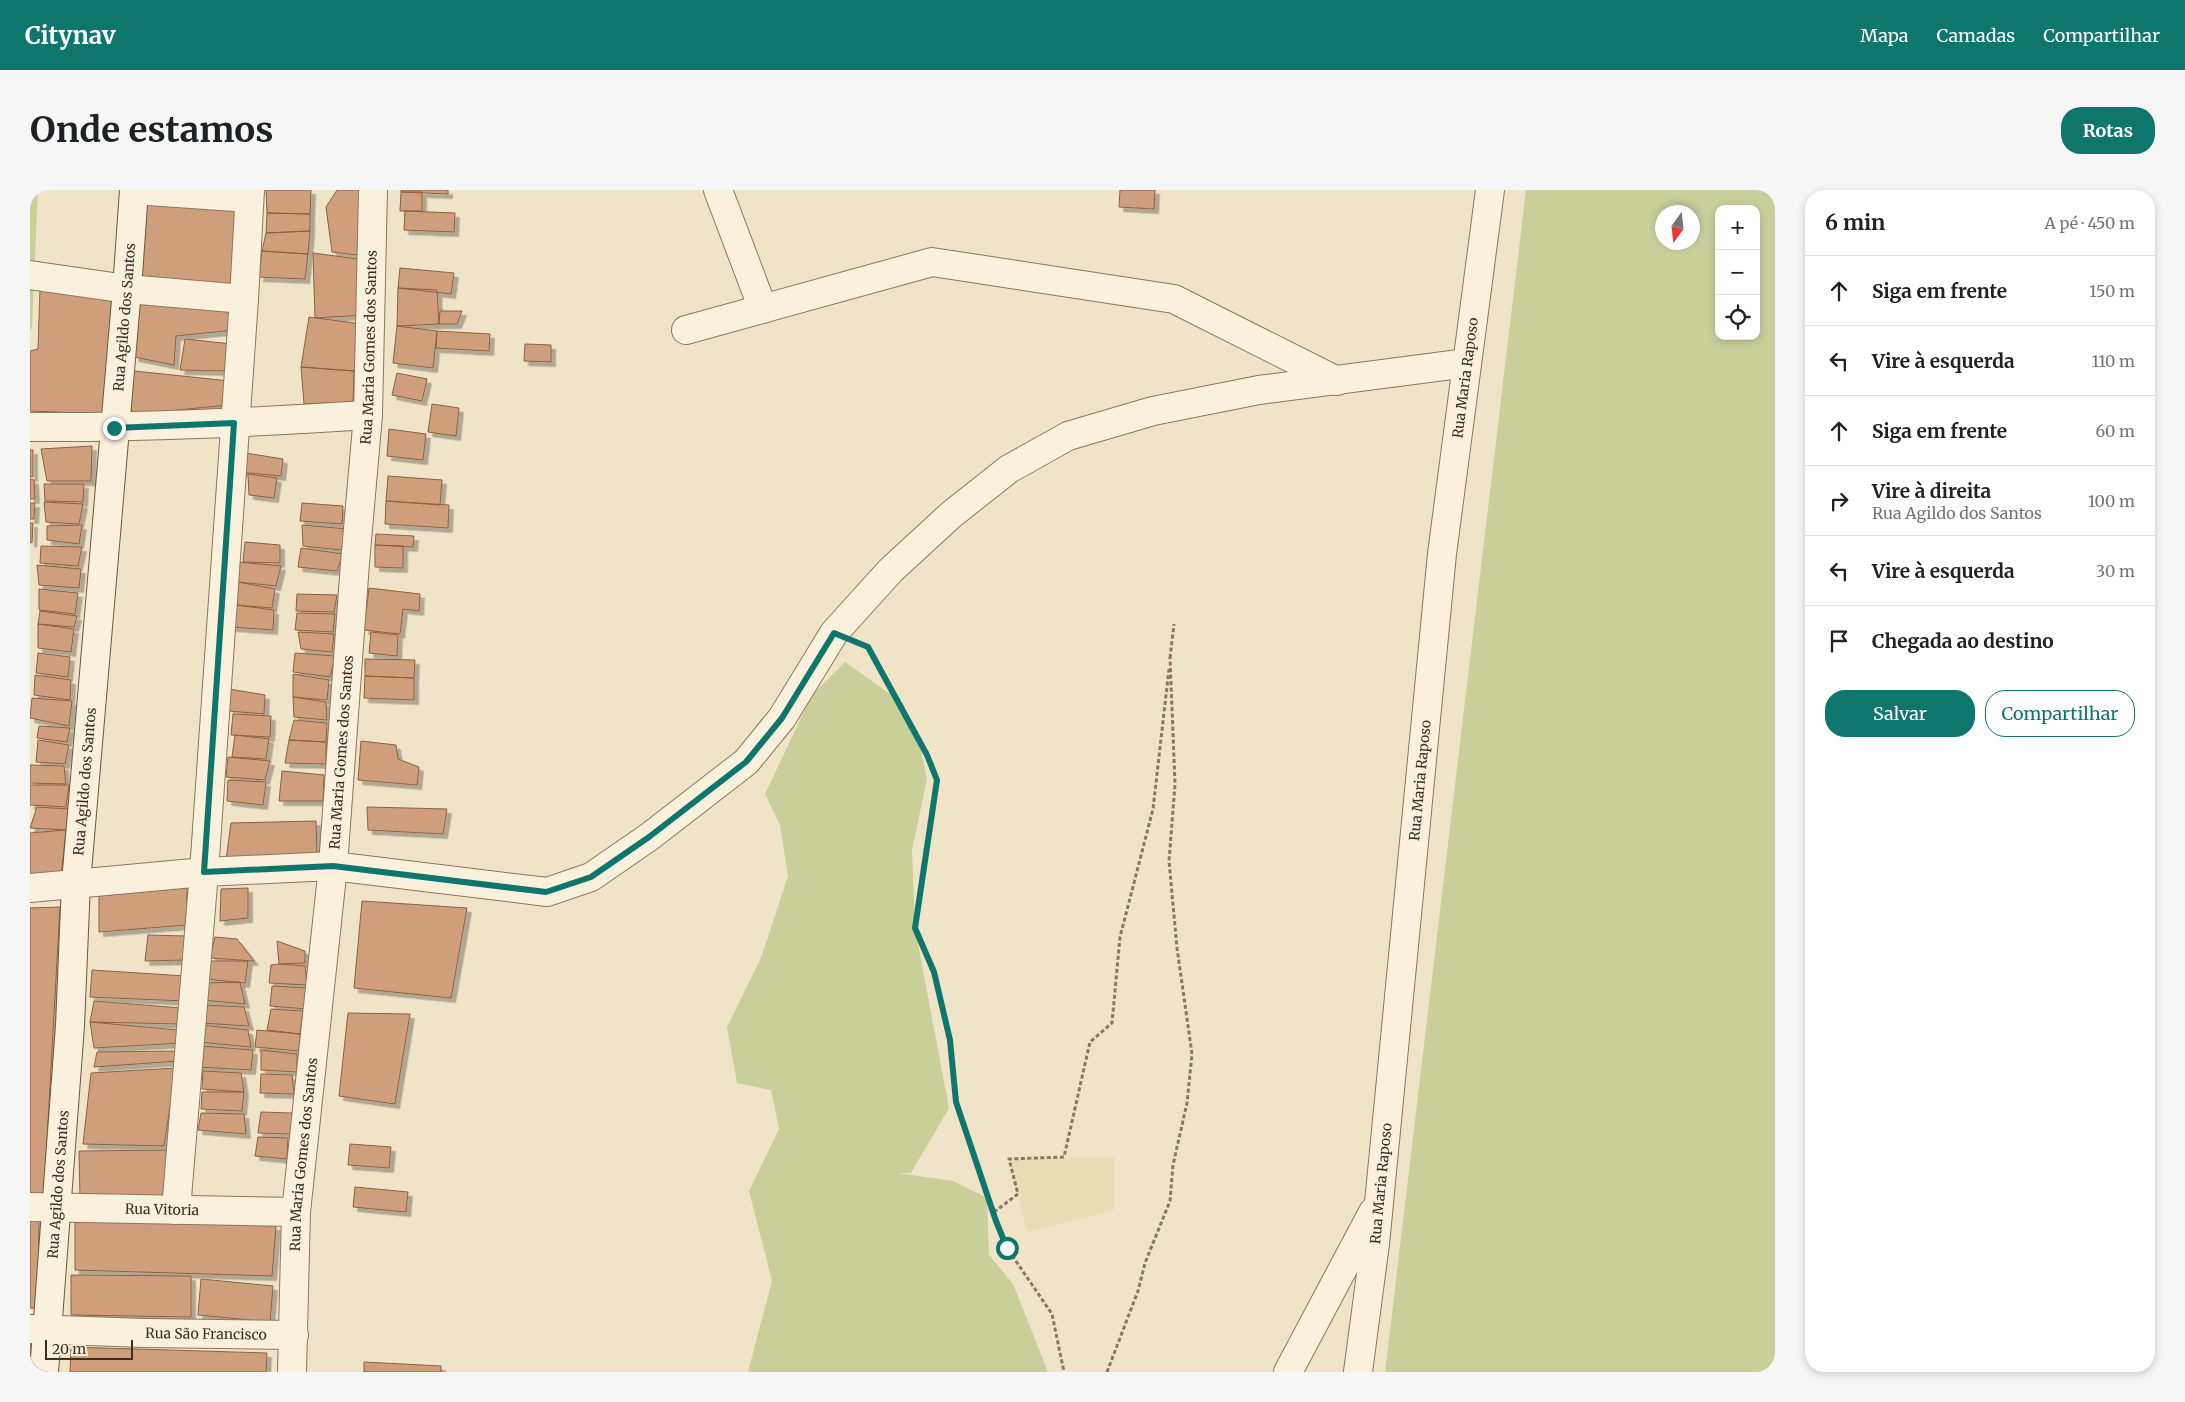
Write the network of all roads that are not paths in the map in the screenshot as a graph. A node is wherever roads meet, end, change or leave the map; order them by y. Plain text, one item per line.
1 (134, 190) edge
2 (373, 190) edge
3 (718, 190) edge
4 (1490, 190) edge
5 (250, 194) edge
6 (30, 275) edge
7 (127, 289) junction
8 (244, 299) junction
9 (763, 309) junction
10 (686, 330) dead end
11 (1467, 363) junction
12 (1337, 381) junction
13 (368, 414) junction
14 (234, 423) junction
15 (30, 427) edge
16 (114, 428) junction
17 (333, 866) junction
18 (204, 872) junction
19 (76, 884) junction
20 (30, 888) edge
21 (1378, 1201) junction
22 (30, 1207) edge
23 (58, 1208) junction
24 (176, 1210) junction
25 (296, 1212) junction
26 (39, 1329) edge
27 (294, 1335) junction
28 (44, 1372) edge
29 (292, 1372) edge
30 (1288, 1372) edge
31 (1358, 1372) edge

1 - 5 street
1 - 7 street, Rua Agildo dos Santos
2 - 13 street, Rua Maria Gomes dos Santos
3 - 9 street
4 - 11 street, Rua Maria Raposo
5 - 8 street
6 - 7 street
7 - 8 street
7 - 16 street, Rua Agildo dos Santos
8 - 14 street
9 - 10 street
9 - 12 street
11 - 12 street
11 - 21 street, Rua Maria Raposo
12 - 17 street
13 - 14 street
13 - 17 street, Rua Maria Gomes dos Santos
14 - 16 street
14 - 18 street
15 - 16 street
16 - 19 street, Rua Agildo dos Santos
17 - 18 street
17 - 25 street, Rua Maria Gomes dos Santos
18 - 19 street
18 - 24 street
19 - 20 street
19 - 23 street, Rua Agildo dos Santos
21 - 30 street
21 - 31 street, Rua Maria Raposo
22 - 23 street, Rua Vitoria
23 - 24 street, Rua Vitoria
23 - 26 street, Rua Agildo dos Santos
24 - 25 street, Rua Vitoria
25 - 27 street, Rua Maria Gomes dos Santos
26 - 27 street, Rua São Francisco
26 - 28 street, Rua Agildo dos Santos
27 - 29 street, Rua Maria Gomes dos Santos

